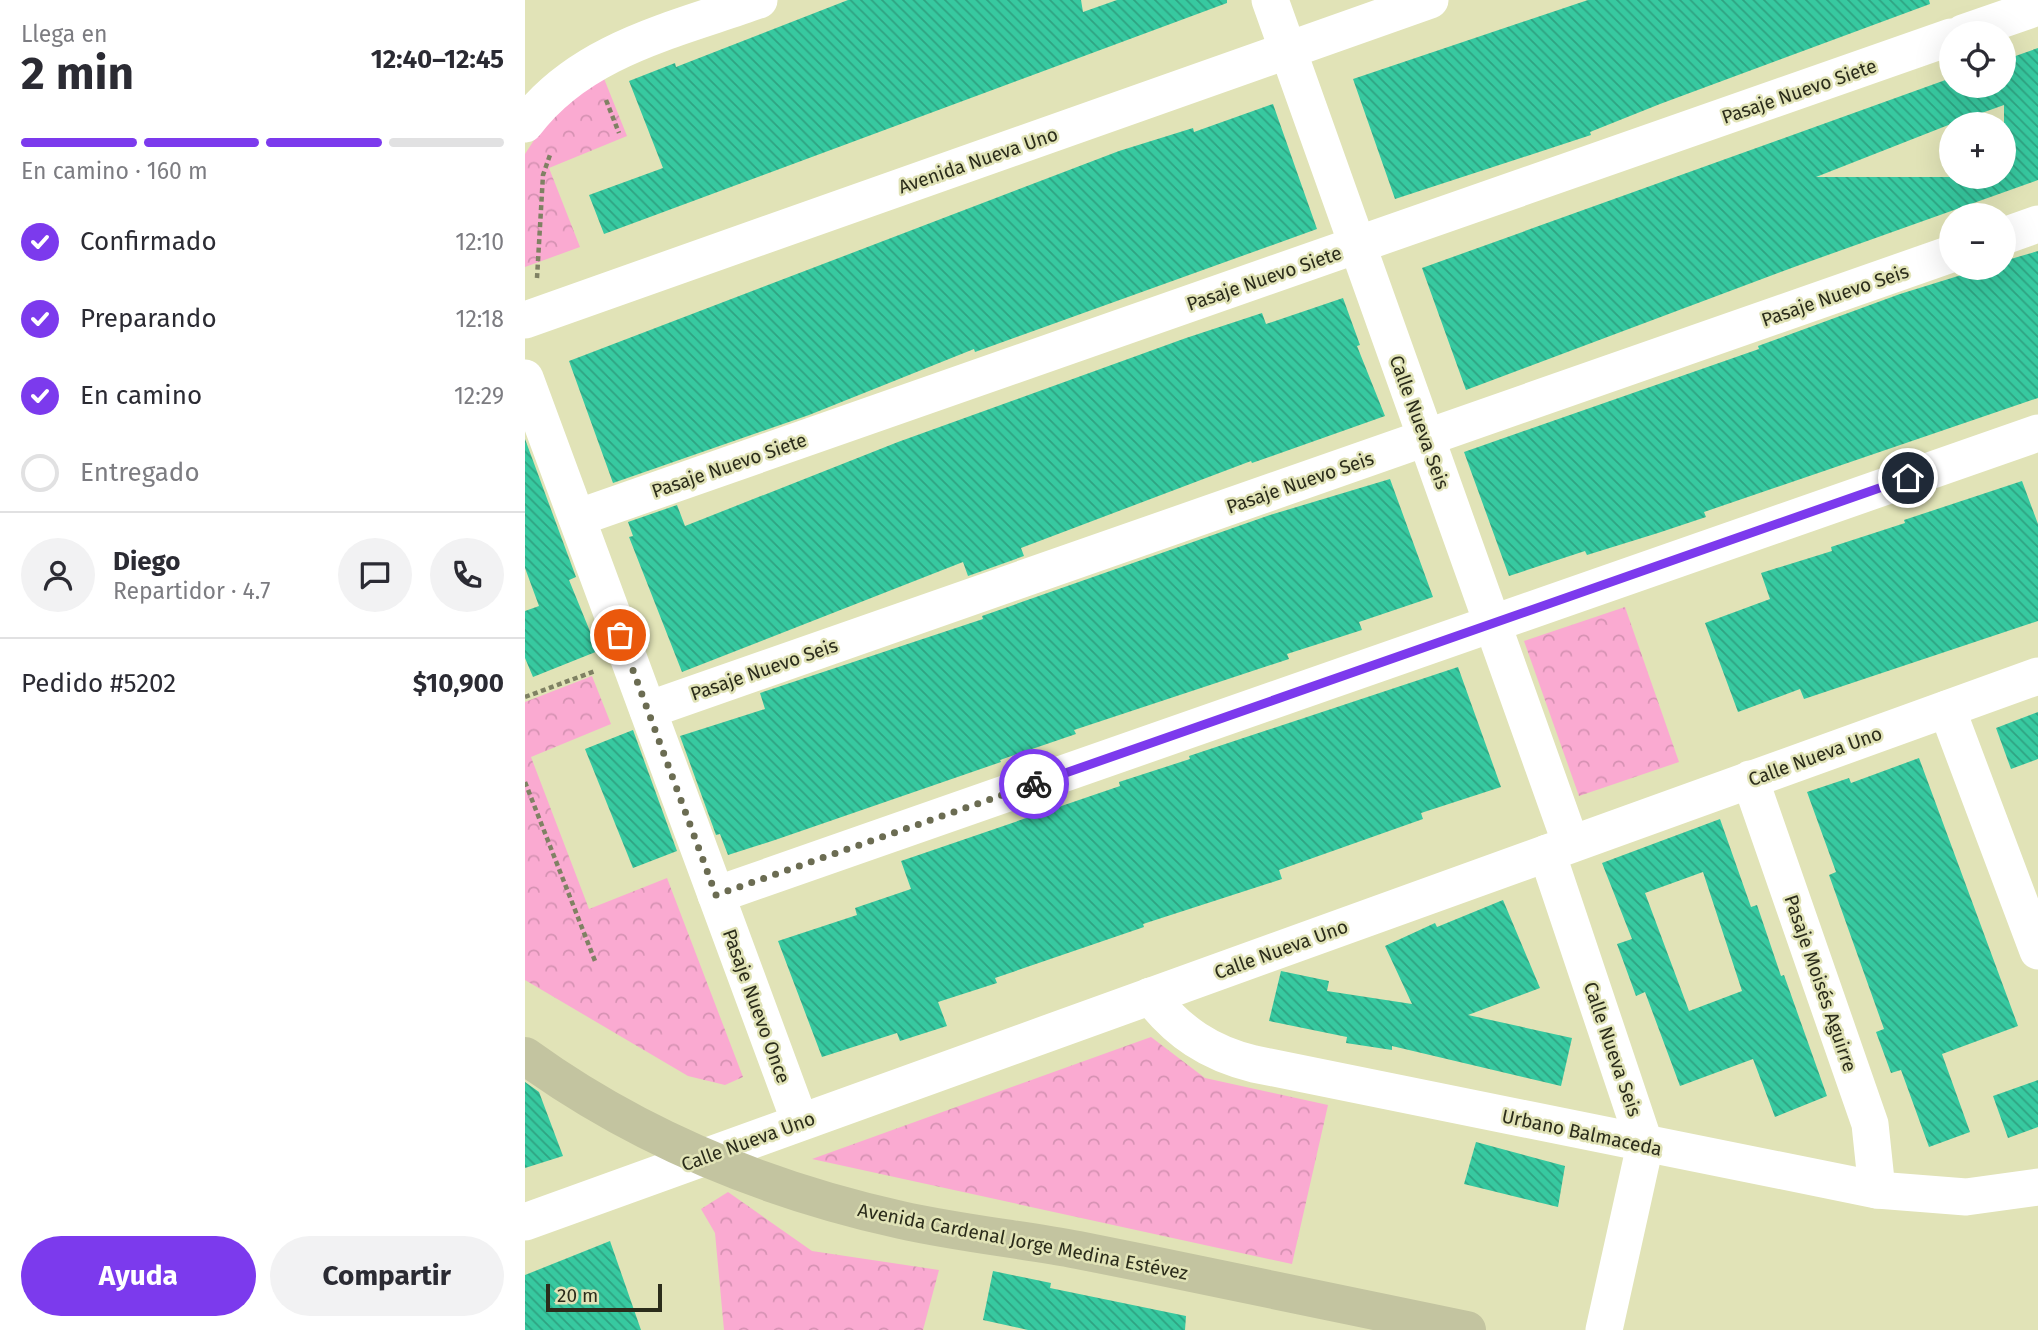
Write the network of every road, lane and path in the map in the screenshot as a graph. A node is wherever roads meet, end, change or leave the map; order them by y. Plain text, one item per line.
1 (759, 0) edge
2 (1270, 0) edge
3 (1430, 0) edge
4 (2038, 7) edge
5 (1998, 21) edge
6 (1939, 41) edge
7 (1288, 51) junction
8 (525, 124) edge
9 (549, 155) dead end
10 (2038, 224) edge
11 (2016, 232) edge
12 (1357, 245) junction
13 (1939, 258) edge
14 (529, 318) edge
15 (525, 378) edge
16 (2038, 433) edge
17 (1426, 438) junction
18 (577, 518) junction
19 (1492, 624) junction
20 (629, 659) junction
21 (2038, 676) edge
22 (525, 698) edge
23 (1947, 709) junction
24 (648, 710) junction
25 (1750, 779) junction
26 (525, 782) edge
27 (1559, 849) junction
28 (716, 895) junction
29 (2038, 951) edge
30 (595, 961) dead end
31 (1150, 996) junction
32 (525, 1056) edge
33 (800, 1122) junction
34 (1645, 1145) junction
35 (702, 1158) junction
36 (2038, 1187) edge
37 (1877, 1190) junction
38 (525, 1222) edge
39 (1467, 1330) edge
40 (1604, 1330) edge

1 - 8 street
2 - 7 street, Calle Nueva Seis
3 - 7 street, Avenida Nueva Uno
4 - 5 street
6 - 12 street, Pasaje Nuevo Siete
7 - 12 street, Calle Nueva Seis
7 - 14 street, Avenida Nueva Uno
9 - 14 path
10 - 11 street
12 - 17 street, Calle Nueva Seis
12 - 18 street, Pasaje Nuevo Siete
13 - 17 street, Pasaje Nuevo Seis
15 - 18 street, Pasaje Nuevo Once
16 - 19 street
17 - 19 street, Calle Nueva Seis
17 - 24 street, Pasaje Nuevo Seis
18 - 20 street, Pasaje Nuevo Once
19 - 27 street, Calle Nueva Seis
19 - 28 street
20 - 22 path
20 - 24 street, Pasaje Nuevo Once
21 - 23 street, Calle Nueva Uno
23 - 25 street, Calle Nueva Uno
23 - 29 street
24 - 28 street, Pasaje Nuevo Once
25 - 27 street, Calle Nueva Uno
25 - 37 street, Pasaje Moisés Aguirre
26 - 30 path
27 - 31 street, Calle Nueva Uno
27 - 34 street, Calle Nueva Seis
28 - 33 street, Pasaje Nuevo Once
31 - 33 street, Calle Nueva Uno
31 - 34 street, Urbano Balmaceda
32 - 35 street, Avenida Cardenal Jorge Medina Estévez
33 - 35 street, Calle Nueva Uno
34 - 37 street, Urbano Balmaceda
34 - 40 street
35 - 38 street, Calle Nueva Uno
35 - 39 street, Avenida Cardenal Jorge Medina Estévez
36 - 37 street, Urbano Balmaceda

